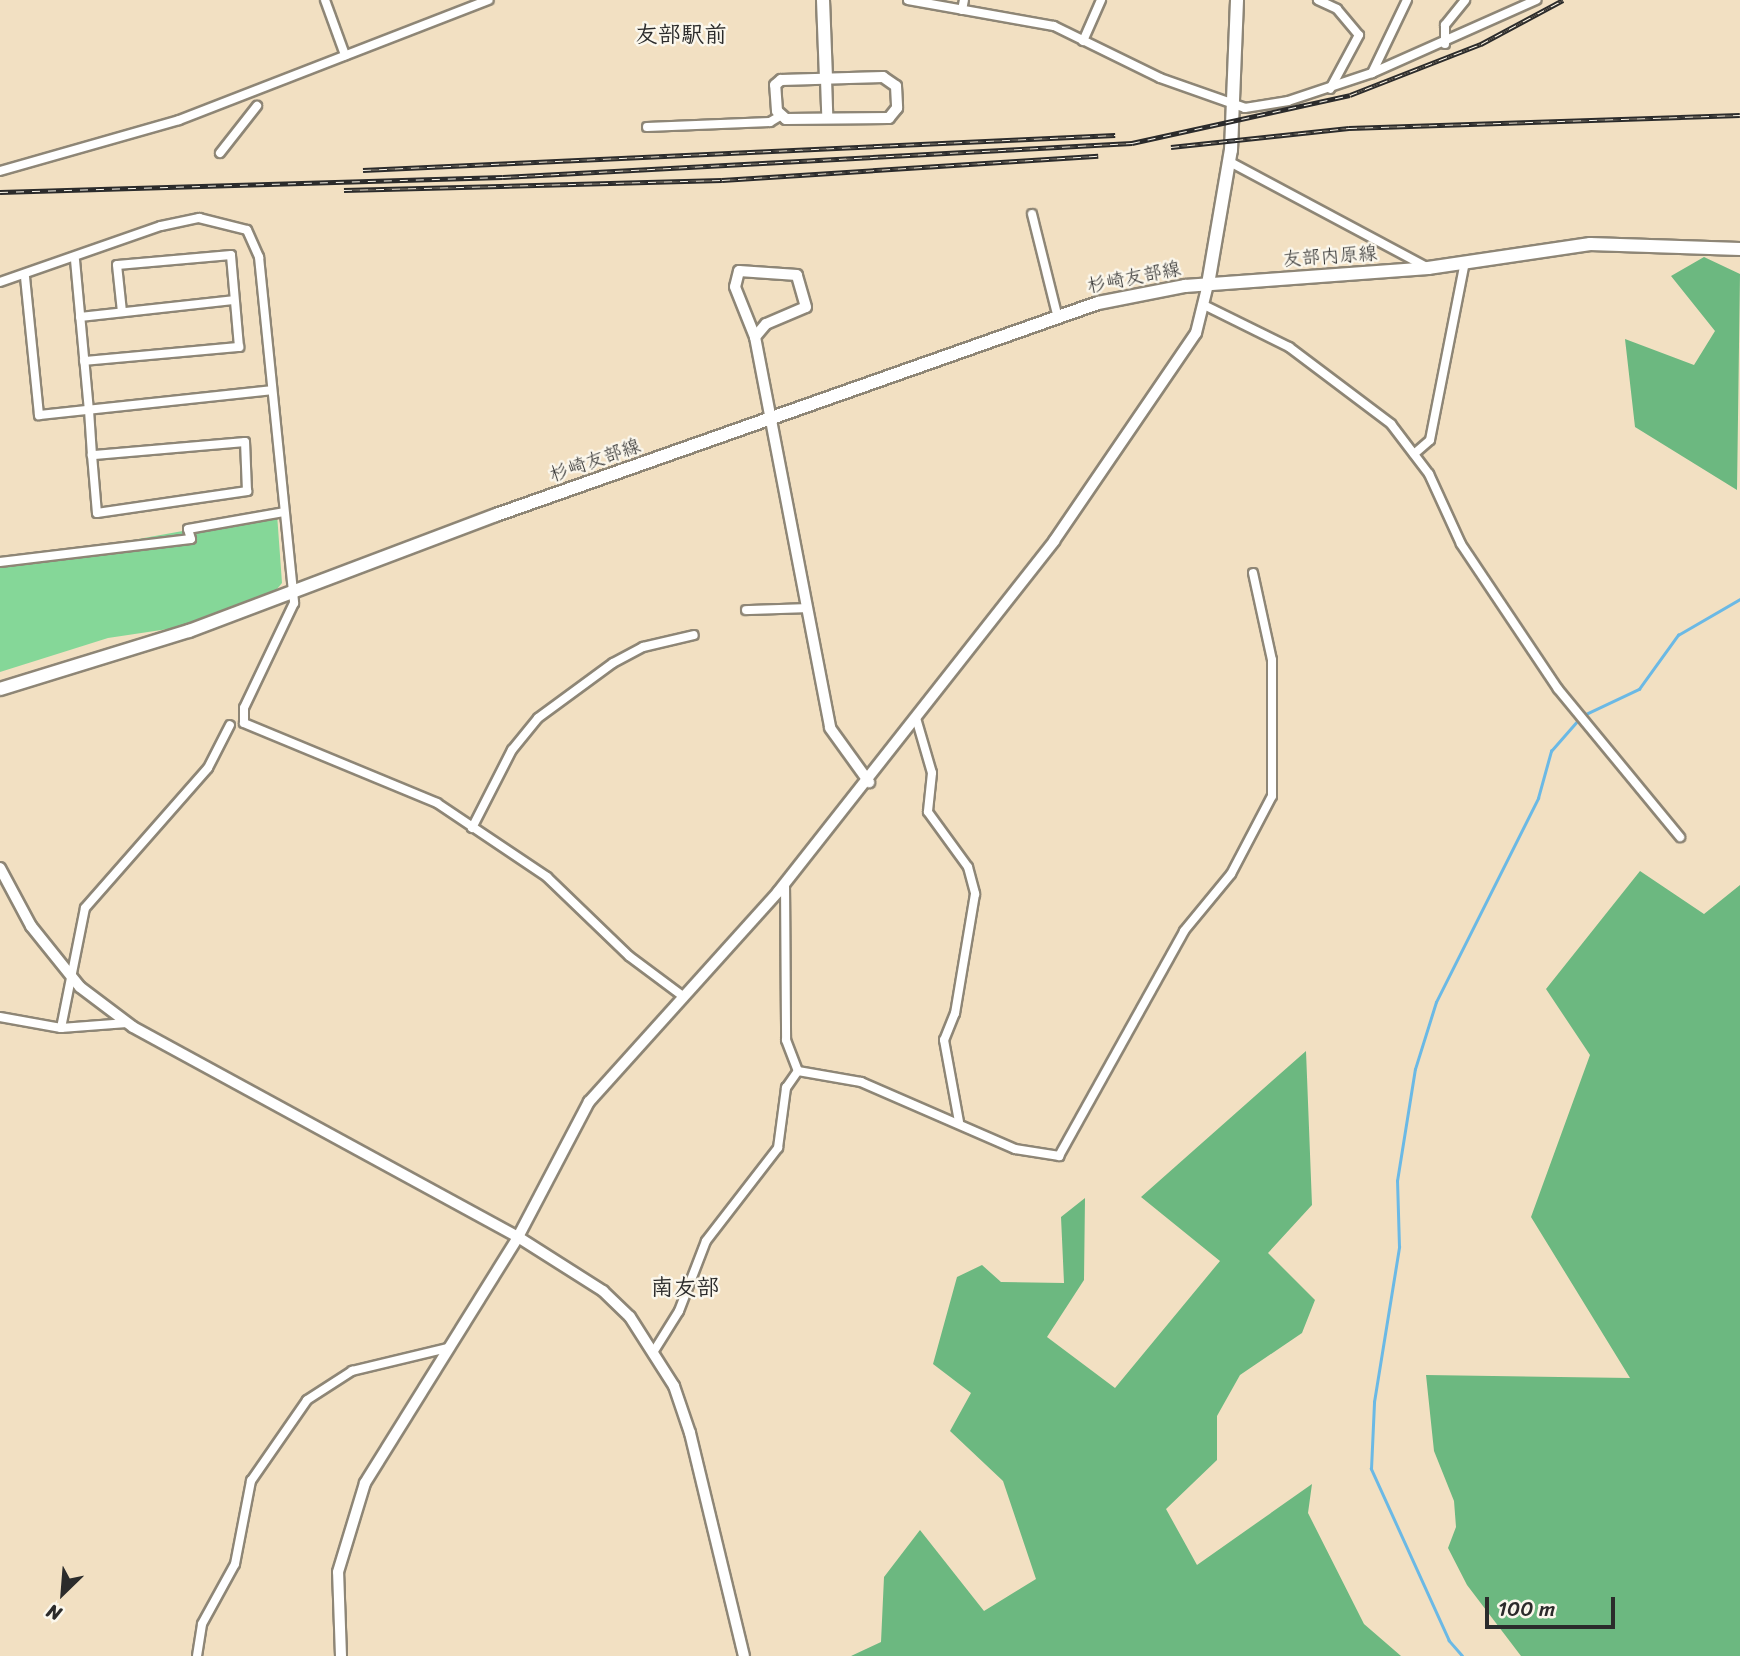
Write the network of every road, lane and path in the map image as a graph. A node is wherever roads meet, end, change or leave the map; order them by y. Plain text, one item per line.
1 (325, 0) edge
2 (489, 0) edge
3 (823, 0) edge
4 (908, 0) edge
5 (964, 0) edge
6 (1101, 0) edge
7 (1237, 0) edge
8 (1318, 0) edge
9 (1342, 0) edge
10 (1407, 0) edge
11 (1465, 0) edge
12 (1536, 0) edge
13 (1337, 9) junction
14 (962, 10) junction
15 (1083, 41) junction
16 (1445, 44) junction
17 (345, 55) junction
18 (1372, 74) junction
19 (826, 79) junction
20 (1330, 89) junction
21 (257, 106) dead end
22 (1231, 107) junction
23 (780, 116) junction
24 (827, 117) junction
25 (647, 127) dead end
26 (220, 153) dead end
27 (1230, 162) junction
28 (0, 171) edge
29 (1032, 214) dead end
30 (1740, 249) edge
31 (75, 260) junction
32 (1465, 262) junction
33 (1428, 268) junction
34 (25, 277) junction
35 (0, 282) edge
36 (1208, 284) junction
37 (233, 300) junction
38 (1204, 304) junction
39 (122, 312) junction
40 (1057, 314) junction
41 (80, 317) junction
42 (746, 320) junction
43 (766, 324) junction
44 (755, 337) junction
45 (84, 361) junction
46 (272, 390) junction
47 (89, 410) junction
48 (771, 418) junction
49 (92, 454) junction
50 (1414, 454) junction
51 (284, 512) junction
52 (0, 562) edge
53 (1253, 573) dead end
54 (293, 593) junction
55 (806, 608) junction
56 (746, 610) dead end
57 (694, 635) dead end
58 (0, 689) edge
59 (916, 718) junction
60 (230, 725) dead end
61 (869, 782) junction
62 (472, 828) junction
63 (1680, 837) dead end
64 (0, 868) edge
65 (785, 883) junction
66 (69, 974) junction
67 (680, 994) junction
68 (0, 1017) edge
69 (127, 1023) junction
70 (61, 1028) junction
71 (798, 1070) junction
72 (959, 1122) junction
73 (518, 1237) junction
74 (447, 1348) junction
75 (654, 1351) junction
76 (197, 1656) edge
77 (341, 1656) edge
78 (744, 1656) edge

1 - 17 street
2 - 17 street
3 - 19 main road
4 - 14 street
5 - 14 street
6 - 15 street
7 - 22 main road
8 - 13 street
9 - 13 street
10 - 18 street
11 - 16 street
12 - 16 street
13 - 20 street
14 - 15 street
15 - 22 street
16 - 18 street
17 - 28 street
18 - 20 street
19 - 23 street
19 - 24 street
19 - 24 street
20 - 22 street
21 - 26 street
22 - 27 main road
23 - 24 street
23 - 25 street
27 - 33 street
27 - 36 main road
29 - 40 street
30 - 32 main road, 友部内原線
31 - 34 street
31 - 41 street
31 - 46 street
32 - 33 main road, 友部内原線
32 - 50 street
33 - 36 main road, 友部内原線
34 - 35 street
34 - 47 street
36 - 38 street
36 - 40 main road, 杉崎友部線
37 - 39 street
37 - 39 street
37 - 45 street
38 - 50 street
38 - 59 street
39 - 41 street
40 - 48 main road, 杉崎友部線
41 - 45 street
42 - 43 street
42 - 43 street
42 - 44 street
43 - 44 street
44 - 48 street
45 - 47 street
46 - 47 street
46 - 51 street
47 - 49 street
48 - 54 main road, 杉崎友部線
48 - 55 street
49 - 49 street
50 - 63 street
51 - 52 street
51 - 54 street
53 - 72 street
54 - 58 main road, 杉崎友部線
54 - 62 street
55 - 56 street
55 - 61 street
57 - 62 street
59 - 61 street
59 - 72 street
60 - 66 street
61 - 65 street
62 - 67 street
64 - 66 street
65 - 67 street
65 - 71 street
66 - 69 street
66 - 70 street
67 - 73 street
68 - 70 street
69 - 70 street
69 - 73 street
71 - 72 street
71 - 75 street
73 - 74 street
73 - 75 street
74 - 76 street
74 - 77 street
75 - 78 street

